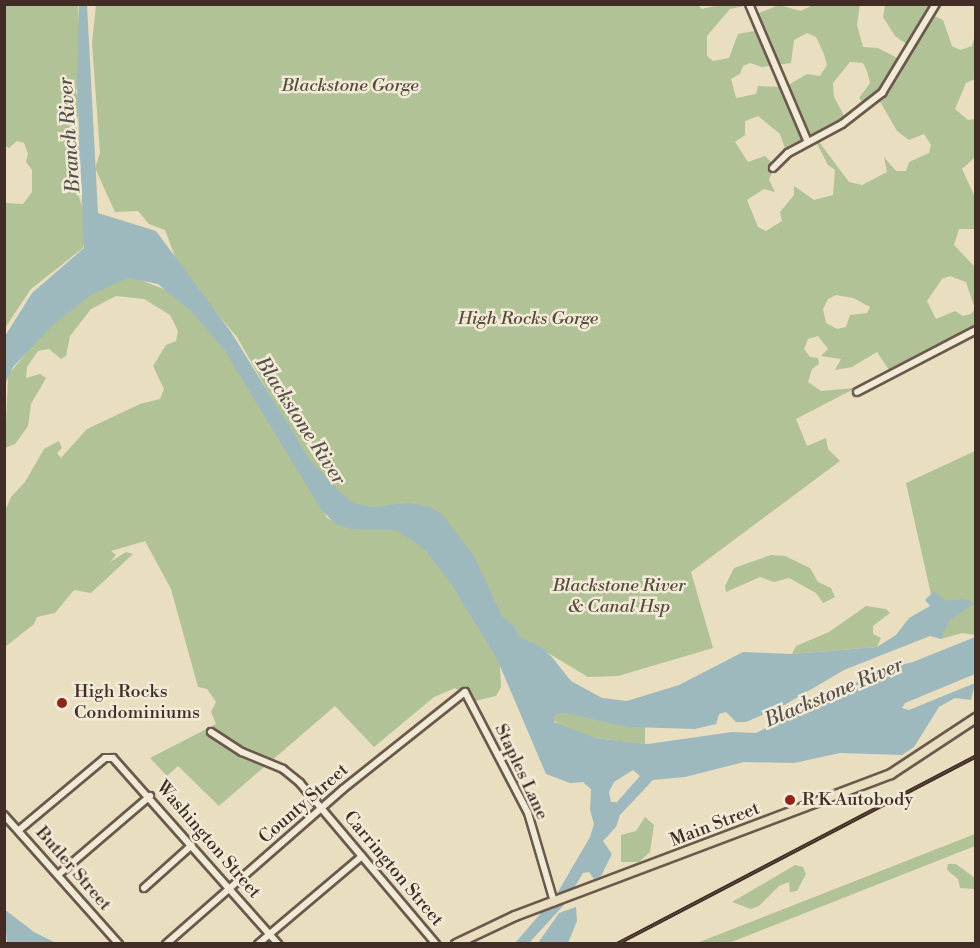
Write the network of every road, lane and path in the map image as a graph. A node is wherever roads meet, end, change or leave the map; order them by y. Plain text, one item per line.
1 (749, 4) edge
2 (936, 4) edge
3 (808, 142) junction
4 (773, 168) dead end
5 (975, 330) edge
6 (857, 392) dead end
7 (465, 692) joint
8 (975, 718) edge
9 (211, 732) dead end
10 (150, 796) junction
11 (322, 808) junction
12 (4, 815) edge
13 (19, 830) junction
14 (192, 845) junction
15 (362, 856) junction
16 (59, 874) junction
17 (144, 888) dead end
18 (229, 888) junction
19 (554, 899) junction
20 (270, 934) junction
21 (119, 944) edge
22 (166, 944) edge
23 (258, 944) edge
24 (279, 944) edge
25 (436, 944) edge
26 (456, 944) edge

1 - 3 street
2 - 3 street
3 - 4 street
5 - 6 street
7 - 11 street, County Street
7 - 19 street, Staples Lane
8 - 19 main road, Main Street
9 - 11 street, Carrington Street
10 - 13 street, Washington Street
10 - 14 street, Washington Street
10 - 16 street
11 - 15 street, Carrington Street
11 - 18 street, County Street
12 - 13 street, Butler Street
13 - 16 street, Butler Street
14 - 17 street
14 - 18 street, Washington Street
15 - 20 street
15 - 25 street, Carrington Street
16 - 21 street, Butler Street
18 - 20 street, Washington Street
18 - 22 street, County Street
19 - 26 main road, Main Street
20 - 23 street
20 - 24 street, Washington Street

